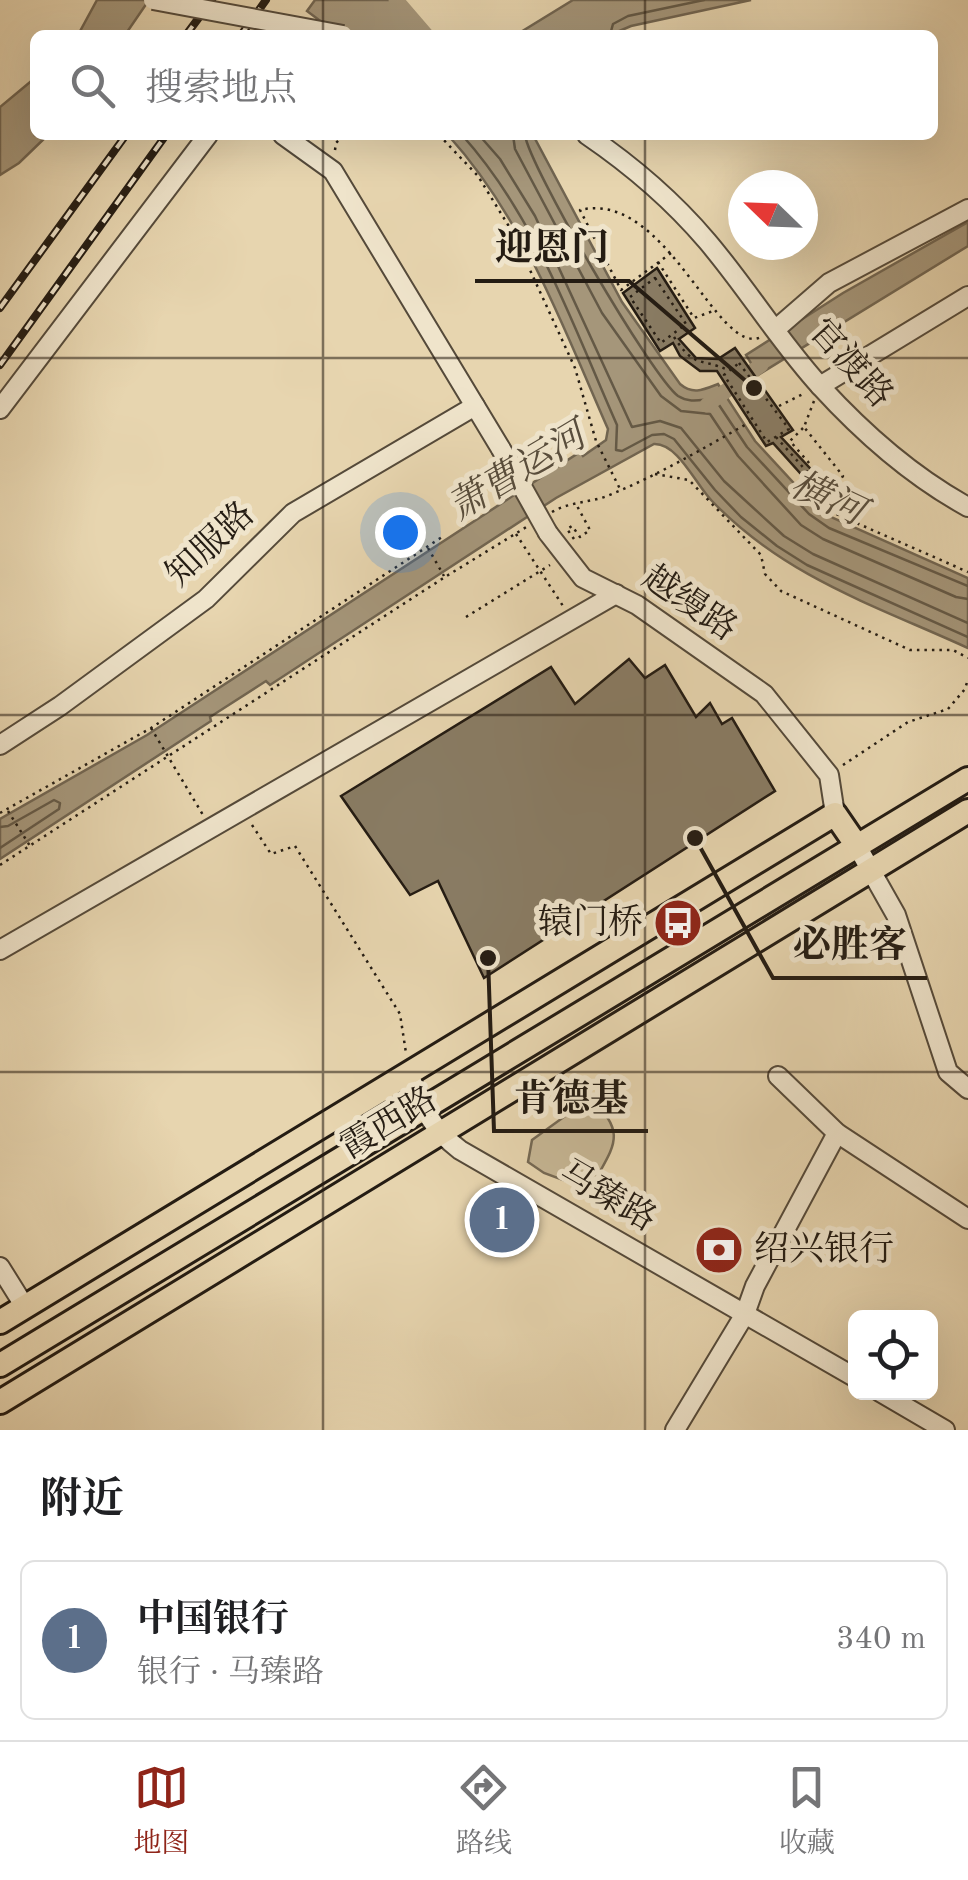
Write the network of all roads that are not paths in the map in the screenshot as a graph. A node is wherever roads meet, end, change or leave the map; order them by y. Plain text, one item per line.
1 (153, 0) edge
2 (316, 30) edge
3 (204, 140) edge
4 (290, 140) edge
5 (593, 140) edge
6 (968, 208) edge
7 (968, 296) edge
8 (776, 329) junction
9 (820, 386) junction
10 (475, 406) junction
11 (0, 409) edge
12 (968, 507) edge
13 (616, 594) junction
14 (0, 745) edge
15 (968, 779) edge
16 (968, 811) edge
17 (835, 814) junction
18 (856, 846) junction
19 (871, 870) junction
20 (0, 950) edge
21 (409, 1074) junction
22 (778, 1076) dead end
23 (968, 1088) edge
24 (422, 1107) junction
25 (837, 1133) junction
26 (439, 1134) junction
27 (968, 1219) edge
28 (0, 1267) edge
29 (26, 1307) junction
30 (745, 1314) junction
31 (0, 1322) edge
32 (0, 1365) edge
33 (848, 1373) edge
34 (894, 1400) edge
35 (0, 1402) edge
36 (675, 1430) edge
37 (945, 1430) edge

1 - 2 street, bridge
3 - 11 street
4 - 10 street, 越缦路
5 - 8 street, 官渡路
6 - 8 street
7 - 9 street
8 - 9 street, 官渡路
9 - 12 street, 官渡路
10 - 13 street, 越缦路, bridge
10 - 14 street, 知服路
13 - 17 street, 越缦路
13 - 20 street
15 - 18 main road, 霞西路
16 - 19 main road, 霞西路
17 - 18 main road
17 - 21 main road
18 - 19 street
18 - 24 main road, 霞西路
19 - 23 street
19 - 26 main road, 霞西路
21 - 24 street, 马臻路
21 - 29 main road
22 - 25 street
24 - 26 street, 马臻路
24 - 32 main road, 霞西路
25 - 27 street
25 - 30 street
26 - 30 street, 马臻路
26 - 35 main road, 霞西路
28 - 29 street
29 - 31 main road
30 - 33 street, 马臻路
30 - 36 street
34 - 37 street

